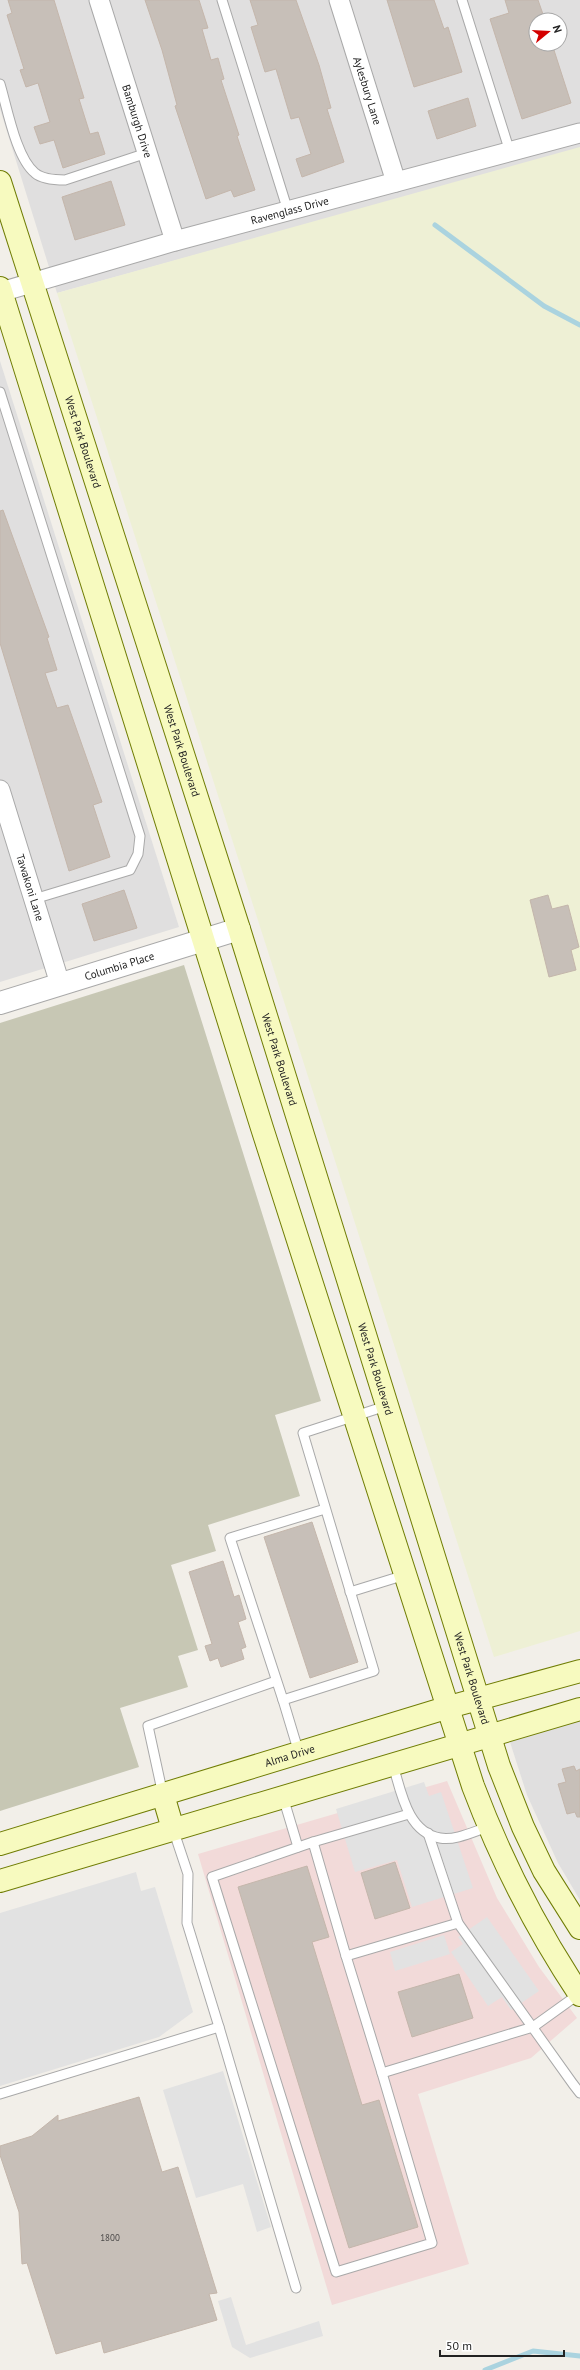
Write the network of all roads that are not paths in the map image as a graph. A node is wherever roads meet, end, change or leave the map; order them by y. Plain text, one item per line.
1 (99, 0) edge
2 (222, 0) edge
3 (339, 0) edge
4 (462, 0) edge
5 (0, 84) edge
6 (580, 133) edge
7 (510, 152) junction
8 (147, 153) junction
9 (0, 182) edge
10 (396, 182) junction
11 (288, 211) junction
12 (175, 241) junction
13 (31, 282) junction
14 (1, 290) edge
15 (0, 392) edge
16 (0, 790) edge
17 (34, 899) junction
18 (238, 930) junction
19 (204, 940) junction
20 (60, 984) junction
21 (0, 1003) edge
22 (386, 1406) junction
23 (354, 1416) junction
24 (325, 1508) junction
25 (405, 1575) junction
26 (350, 1592) junction
27 (580, 1671) edge
28 (276, 1681) junction
29 (283, 1700) junction
30 (480, 1700) junction
31 (449, 1707) junction
32 (580, 1709) edge
33 (490, 1735) junction
34 (460, 1744) junction
35 (299, 1753) junction
36 (392, 1763) junction
37 (163, 1795) junction
38 (283, 1796) junction
39 (409, 1814) junction
40 (488, 1827) junction
41 (173, 1829) junction
42 (428, 1833) junction
43 (313, 1842) junction
44 (0, 1844) edge
45 (298, 1848) junction
46 (0, 1881) edge
47 (458, 1924) junction
48 (580, 1928) edge
49 (346, 1956) junction
50 (580, 1994) edge
51 (219, 2027) junction
52 (533, 2027) junction
53 (382, 2073) junction
54 (580, 2093) edge
55 (0, 2094) edge
56 (296, 2288) dead end

1 - 8 street, Bamburgh Drive
2 - 11 lane
3 - 10 street, Aylesbury Lane
4 - 7 lane
5 - 8 lane
6 - 7 street, Ravenglass Drive
7 - 10 street, Ravenglass Drive
8 - 12 street, Bamburgh Drive
9 - 13 main road, West Park Boulevard
10 - 11 street, Ravenglass Drive
11 - 12 street, Ravenglass Drive
12 - 13 street, Ravenglass Drive
13 - 14 street, Ravenglass Drive
13 - 18 main road, West Park Boulevard
14 - 19 main road
15 - 17 lane
16 - 17 street, Tawakoni Lane
17 - 20 street, Tawakoni Lane
18 - 19 street, Columbia Place
18 - 22 main road, West Park Boulevard
19 - 20 street, Columbia Place
19 - 23 main road
20 - 21 street, Columbia Place
22 - 23 lane
22 - 30 main road, West Park Boulevard
23 - 24 lane
23 - 25 main road
24 - 26 lane
24 - 28 lane
25 - 26 lane
25 - 31 main road
26 - 29 lane
27 - 30 main road, Alma Drive
28 - 29 lane
28 - 37 lane
29 - 35 lane
30 - 31 main road, Alma Drive
30 - 33 main road, West Park Boulevard
31 - 34 main road
31 - 35 main road, Alma Drive
32 - 33 main road
33 - 34 main road
33 - 48 main road, West Park Boulevard
34 - 36 main road
34 - 40 main road
35 - 37 main road, Alma Drive
36 - 38 main road
36 - 39 lane
37 - 41 main road
37 - 44 main road, Alma Drive
38 - 41 main road
38 - 45 lane
39 - 42 lane
39 - 43 lane
40 - 42 lane
40 - 50 main road
41 - 46 main road
41 - 51 lane
42 - 47 lane
43 - 45 lane
43 - 49 lane
45 - 53 lane
47 - 49 lane
47 - 52 lane
49 - 53 lane
50 - 52 lane
51 - 55 lane
51 - 56 lane
52 - 53 lane
52 - 54 lane

